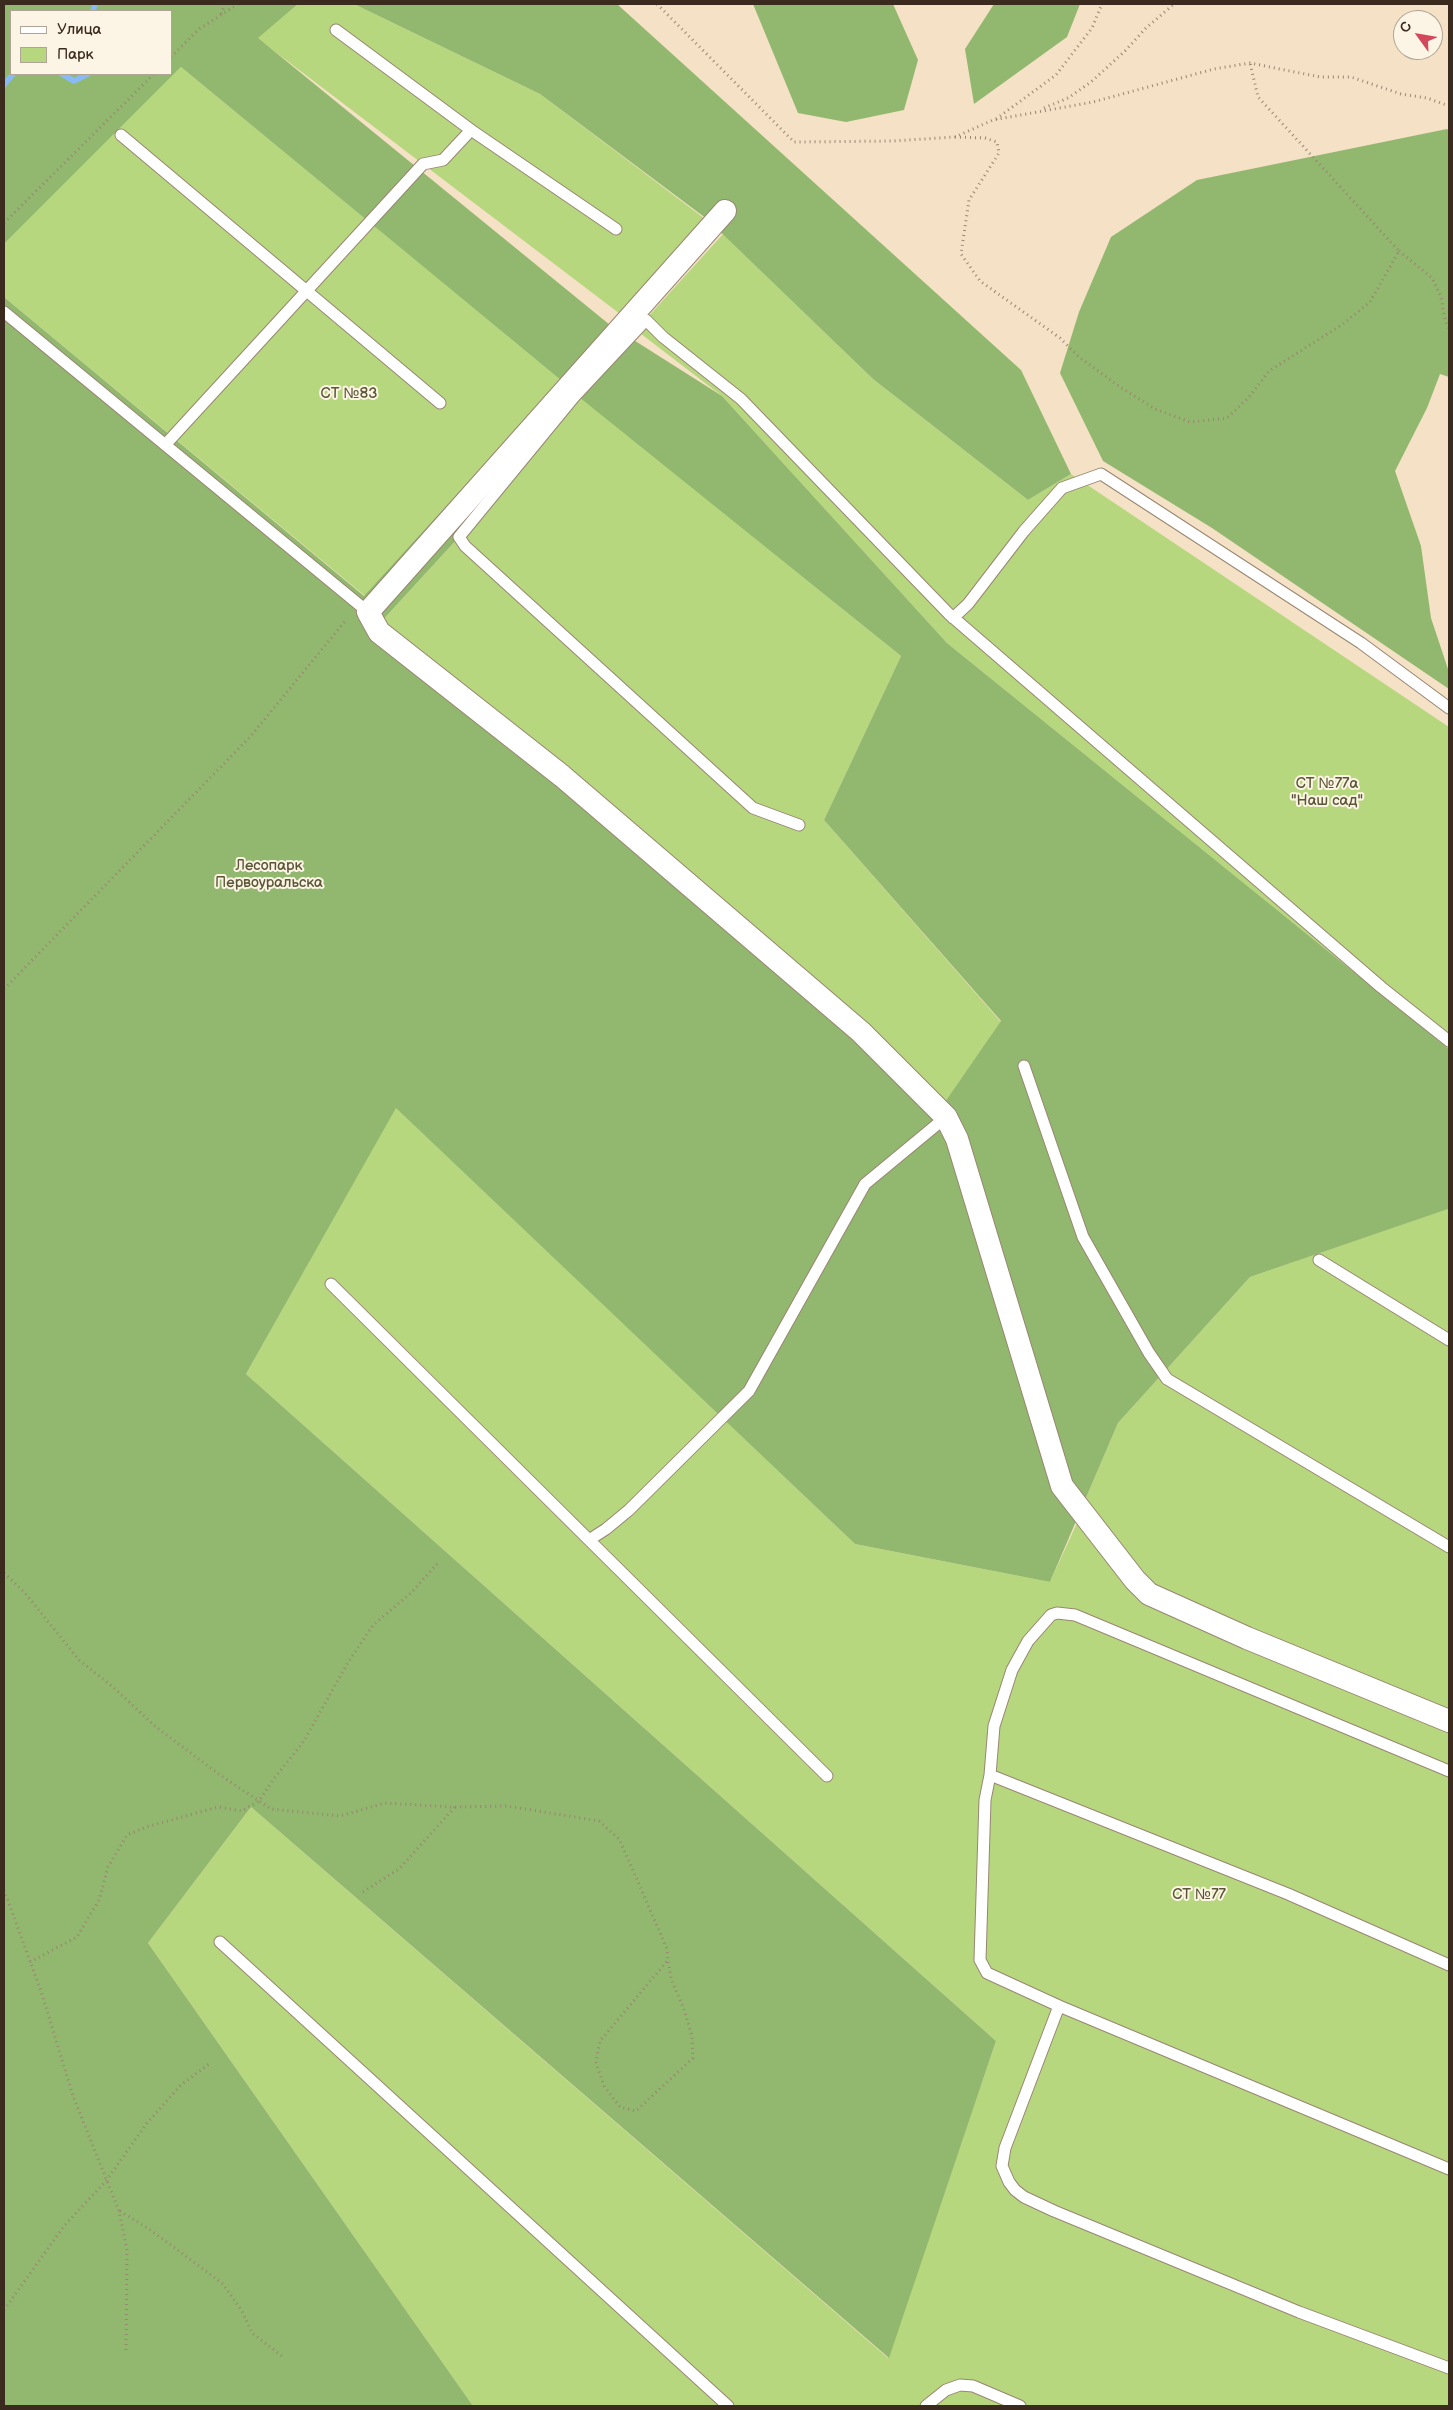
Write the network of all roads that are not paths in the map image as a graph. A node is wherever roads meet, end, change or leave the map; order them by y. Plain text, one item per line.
1 (336, 30) dead end
2 (471, 130) junction
3 (121, 135) dead end
4 (725, 211) dead end
5 (616, 229) dead end
6 (305, 291) junction
7 (4, 312) edge
8 (440, 403) dead end
9 (165, 445) junction
10 (368, 612) junction
11 (953, 618) junction
12 (1449, 708) edge
13 (799, 825) dead end
14 (1449, 1041) edge
15 (1024, 1066) dead end
16 (946, 1117) junction
17 (1319, 1260) dead end
18 (331, 1284) dead end
19 (1449, 1340) edge
20 (589, 1540) junction
21 (1449, 1547) edge
22 (1449, 1721) edge
23 (1449, 1771) edge
24 (990, 1775) junction
25 (827, 1776) dead end
26 (220, 1942) dead end
27 (1449, 1965) edge
28 (1059, 2006) junction
29 (1449, 2170) edge
30 (1449, 2368) edge
31 (728, 2406) edge
32 (926, 2406) edge
33 (1020, 2406) edge

1 - 2 lane
2 - 5 lane
2 - 6 lane
3 - 6 lane
4 - 10 street
6 - 8 lane
6 - 9 lane
7 - 9 lane
9 - 10 lane
10 - 16 street
11 - 12 lane
11 - 13 lane
11 - 14 lane
15 - 21 lane
16 - 20 lane
16 - 22 street
17 - 19 lane
18 - 20 lane
20 - 25 lane
23 - 24 lane
24 - 27 lane
24 - 28 lane
26 - 31 lane
28 - 29 lane
28 - 30 lane
32 - 33 lane

